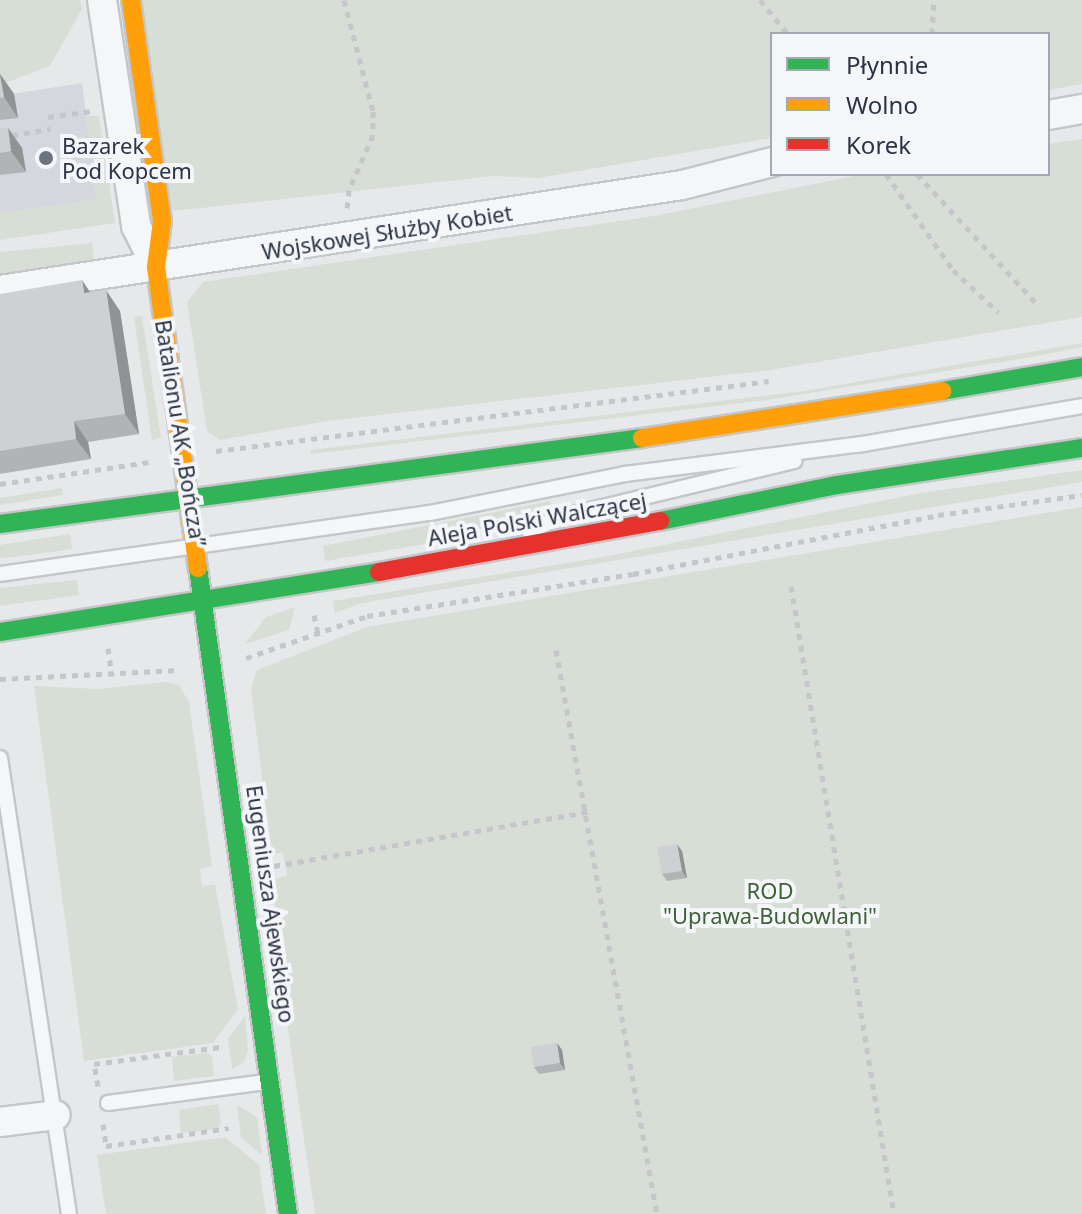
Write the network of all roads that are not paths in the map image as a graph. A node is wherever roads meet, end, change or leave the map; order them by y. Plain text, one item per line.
1 (102, 0) edge
2 (131, 0) edge
3 (1082, 109) edge
4 (1050, 115) edge
5 (770, 163) edge
6 (156, 267) junction
7 (0, 290) edge
8 (1082, 367) edge
9 (1082, 406) edge
10 (864, 444) junction
11 (1082, 448) edge
12 (191, 498) junction
13 (0, 524) edge
14 (198, 546) junction
15 (466, 558) junction
16 (0, 574) edge
17 (206, 600) junction
18 (0, 632) edge
19 (0, 758) edge
20 (270, 1082) junction
21 (108, 1103) dead end
22 (56, 1115) junction
23 (0, 1122) edge
24 (69, 1214) edge
25 (288, 1214) edge

1 - 6 street, Batalionu AK „Bończa”
2 - 6 main road, Batalionu AK „Bończa”
3 - 4 street
5 - 6 street, Wojskowej Służby Kobiet
6 - 7 street, Wojskowej Służby Kobiet
6 - 12 main road, Batalionu AK „Bończa”
8 - 12 main road
9 - 10 lane
10 - 14 lane
10 - 15 lane
11 - 15 main road, Aleja Polski Walczącej
12 - 13 main road
12 - 14 main road, Batalionu AK „Bończa”
14 - 16 lane
14 - 17 main road, Batalionu AK „Bończa”
15 - 17 main road, Aleja Polski Walczącej
17 - 18 main road, Aleja Polski Walczącej
17 - 20 main road, Eugeniusza Ajewskiego
19 - 22 lane
20 - 21 lane
20 - 25 main road, Eugeniusza Ajewskiego
22 - 23 street
22 - 24 lane

